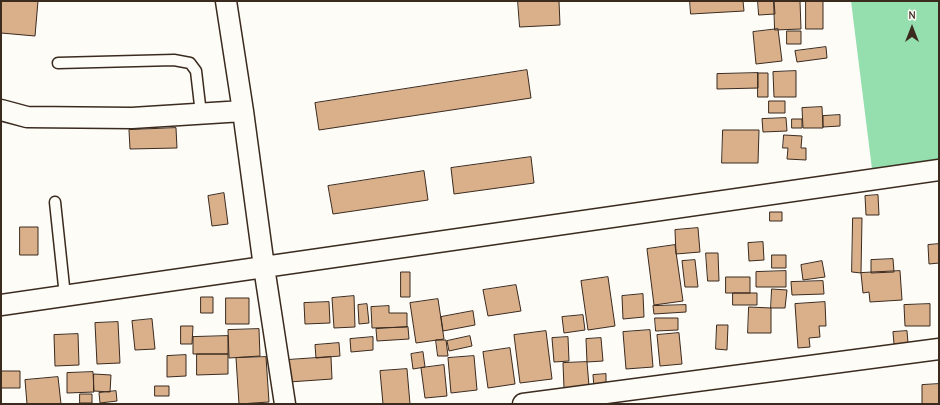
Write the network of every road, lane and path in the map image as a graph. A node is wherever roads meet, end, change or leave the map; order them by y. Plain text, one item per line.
1 (226, 1) edge
2 (58, 63) dead end
3 (1, 110) edge
4 (243, 111) junction
5 (201, 114) junction
6 (939, 170) edge
7 (55, 202) dead end
8 (264, 266) junction
9 (65, 296) junction
10 (1, 305) edge
11 (939, 349) edge
12 (561, 401) edge
13 (285, 404) edge
14 (523, 404) edge

1 - 4 street
2 - 5 lane
3 - 5 street
4 - 5 street
4 - 8 street
6 - 8 street
7 - 9 lane
8 - 9 street
8 - 13 street
9 - 10 street
11 - 12 street
12 - 14 street

